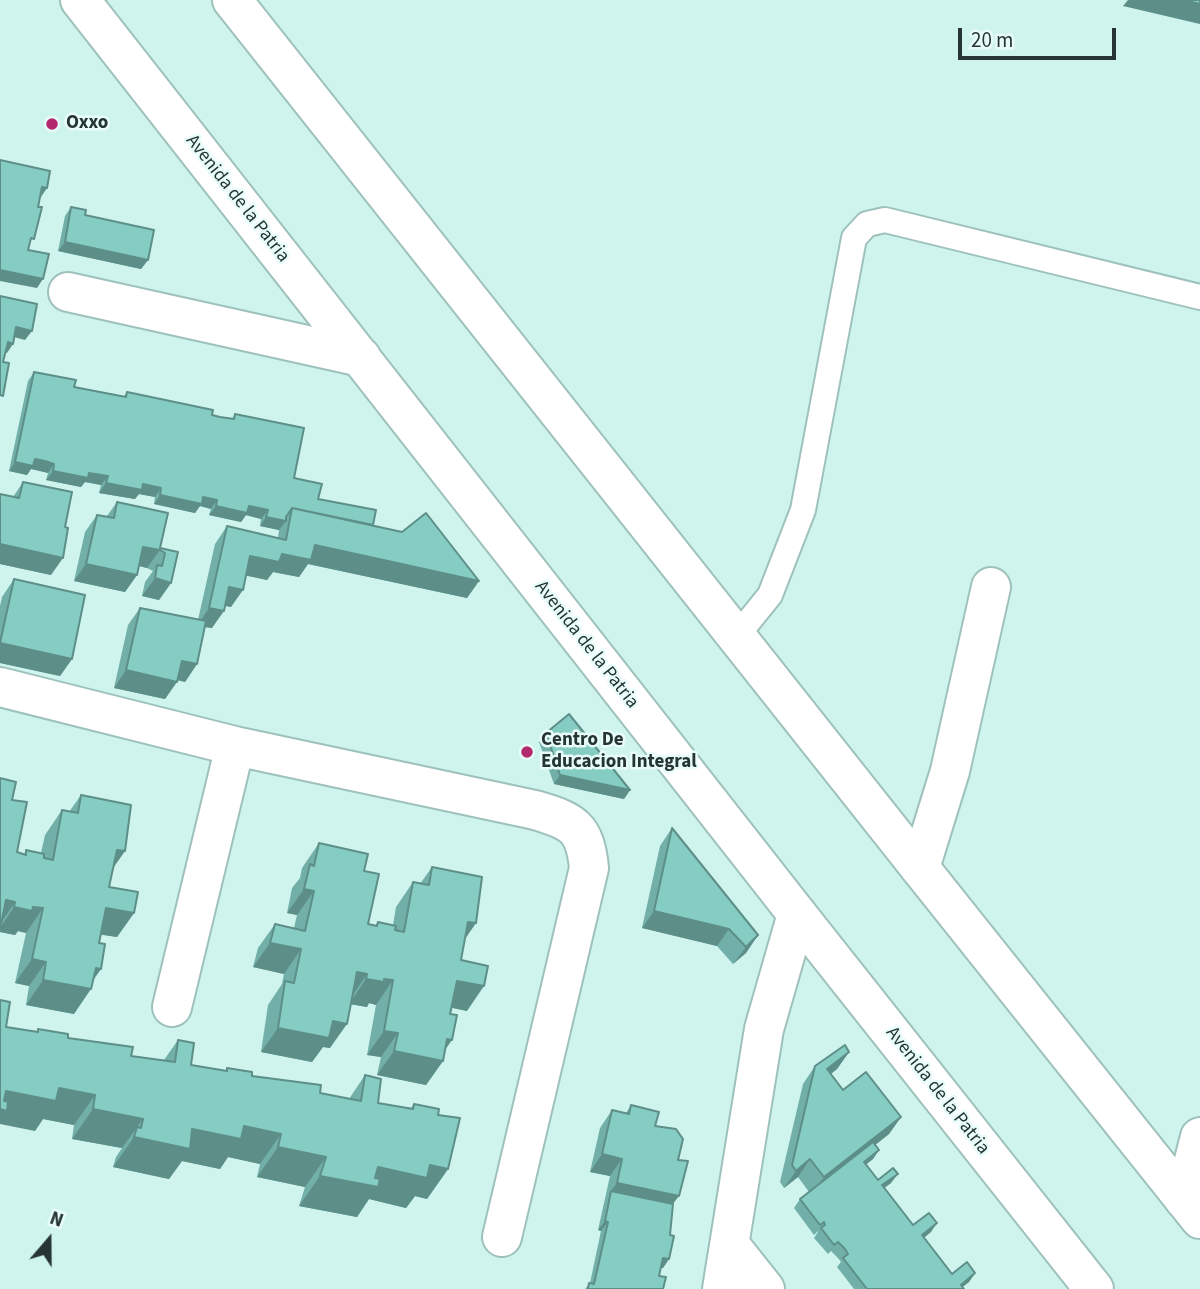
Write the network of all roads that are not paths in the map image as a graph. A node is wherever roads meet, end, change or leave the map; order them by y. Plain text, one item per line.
1 (80, 0) edge
2 (232, 0) edge
3 (68, 292) dead end
4 (1200, 297) edge
5 (361, 357) junction
6 (991, 587) dead end
7 (736, 637) junction
8 (0, 687) edge
9 (235, 746) junction
10 (920, 868) junction
11 (797, 914) junction
12 (172, 1007) dead end
13 (1200, 1137) edge
14 (1192, 1209) edge
15 (502, 1237) dead end
16 (730, 1245) junction
17 (722, 1289) edge
18 (765, 1289) edge
19 (1094, 1289) edge

1 - 5 main road, Avenida de la Patria
2 - 7 main road
3 - 5 main road
4 - 7 lane
5 - 11 main road, Avenida de la Patria
6 - 10 main road
7 - 10 main road
8 - 9 main road
9 - 12 main road
9 - 15 main road
10 - 14 main road
11 - 16 main road
11 - 19 main road, Avenida de la Patria
13 - 14 main road
16 - 17 main road
16 - 18 main road

